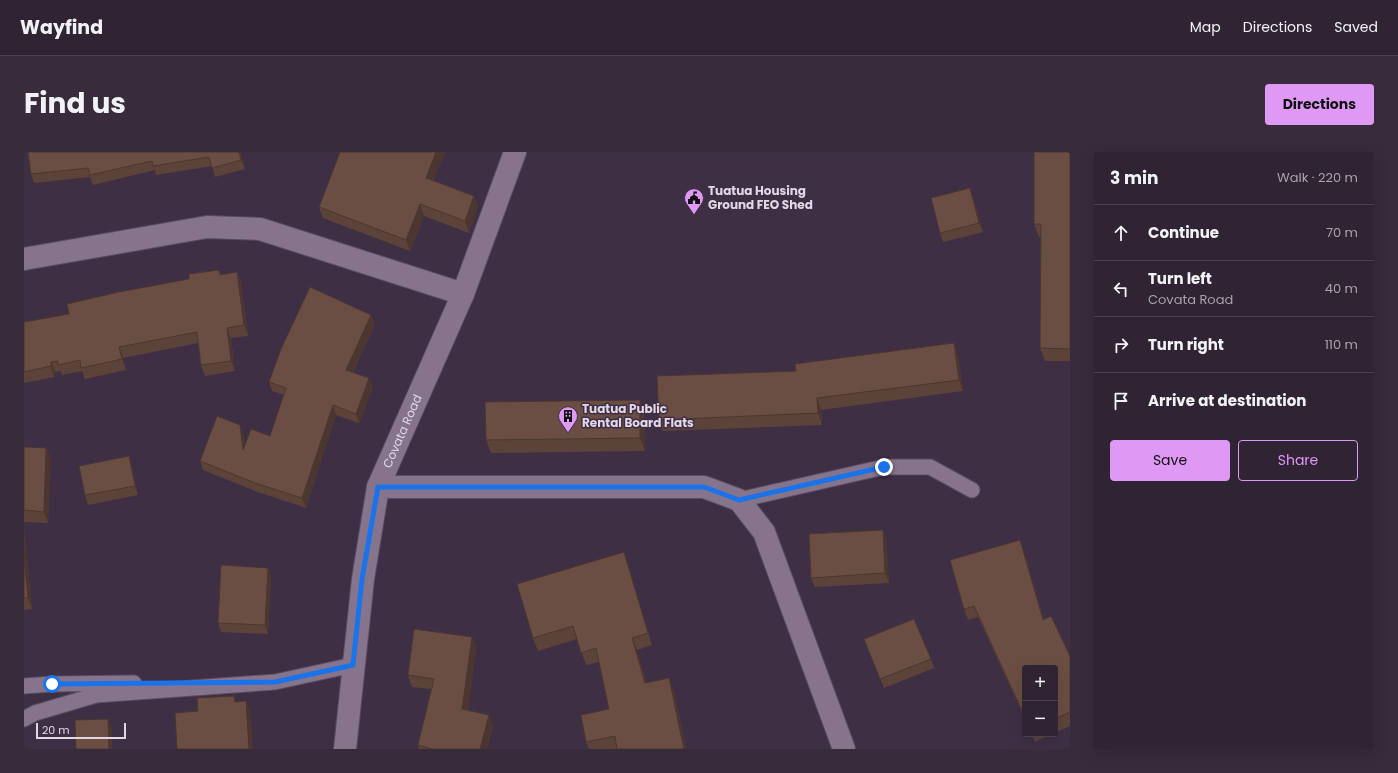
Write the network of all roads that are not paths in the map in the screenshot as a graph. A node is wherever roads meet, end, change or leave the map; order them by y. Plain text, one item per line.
1 (515, 152) edge
2 (24, 259) edge
3 (463, 294) junction
4 (378, 487) junction
5 (972, 490) dead end
6 (739, 500) junction
7 (353, 665) junction
8 (275, 682) junction
9 (24, 686) edge
10 (24, 719) edge
11 (345, 749) edge
12 (844, 749) edge

1 - 3 street, Covata Road
2 - 3 street
3 - 4 street, Covata Road
4 - 6 street
4 - 7 street, Covata Road
5 - 6 lane
6 - 12 street
7 - 8 lane
7 - 11 street, Covata Road
8 - 9 lane
8 - 10 lane

